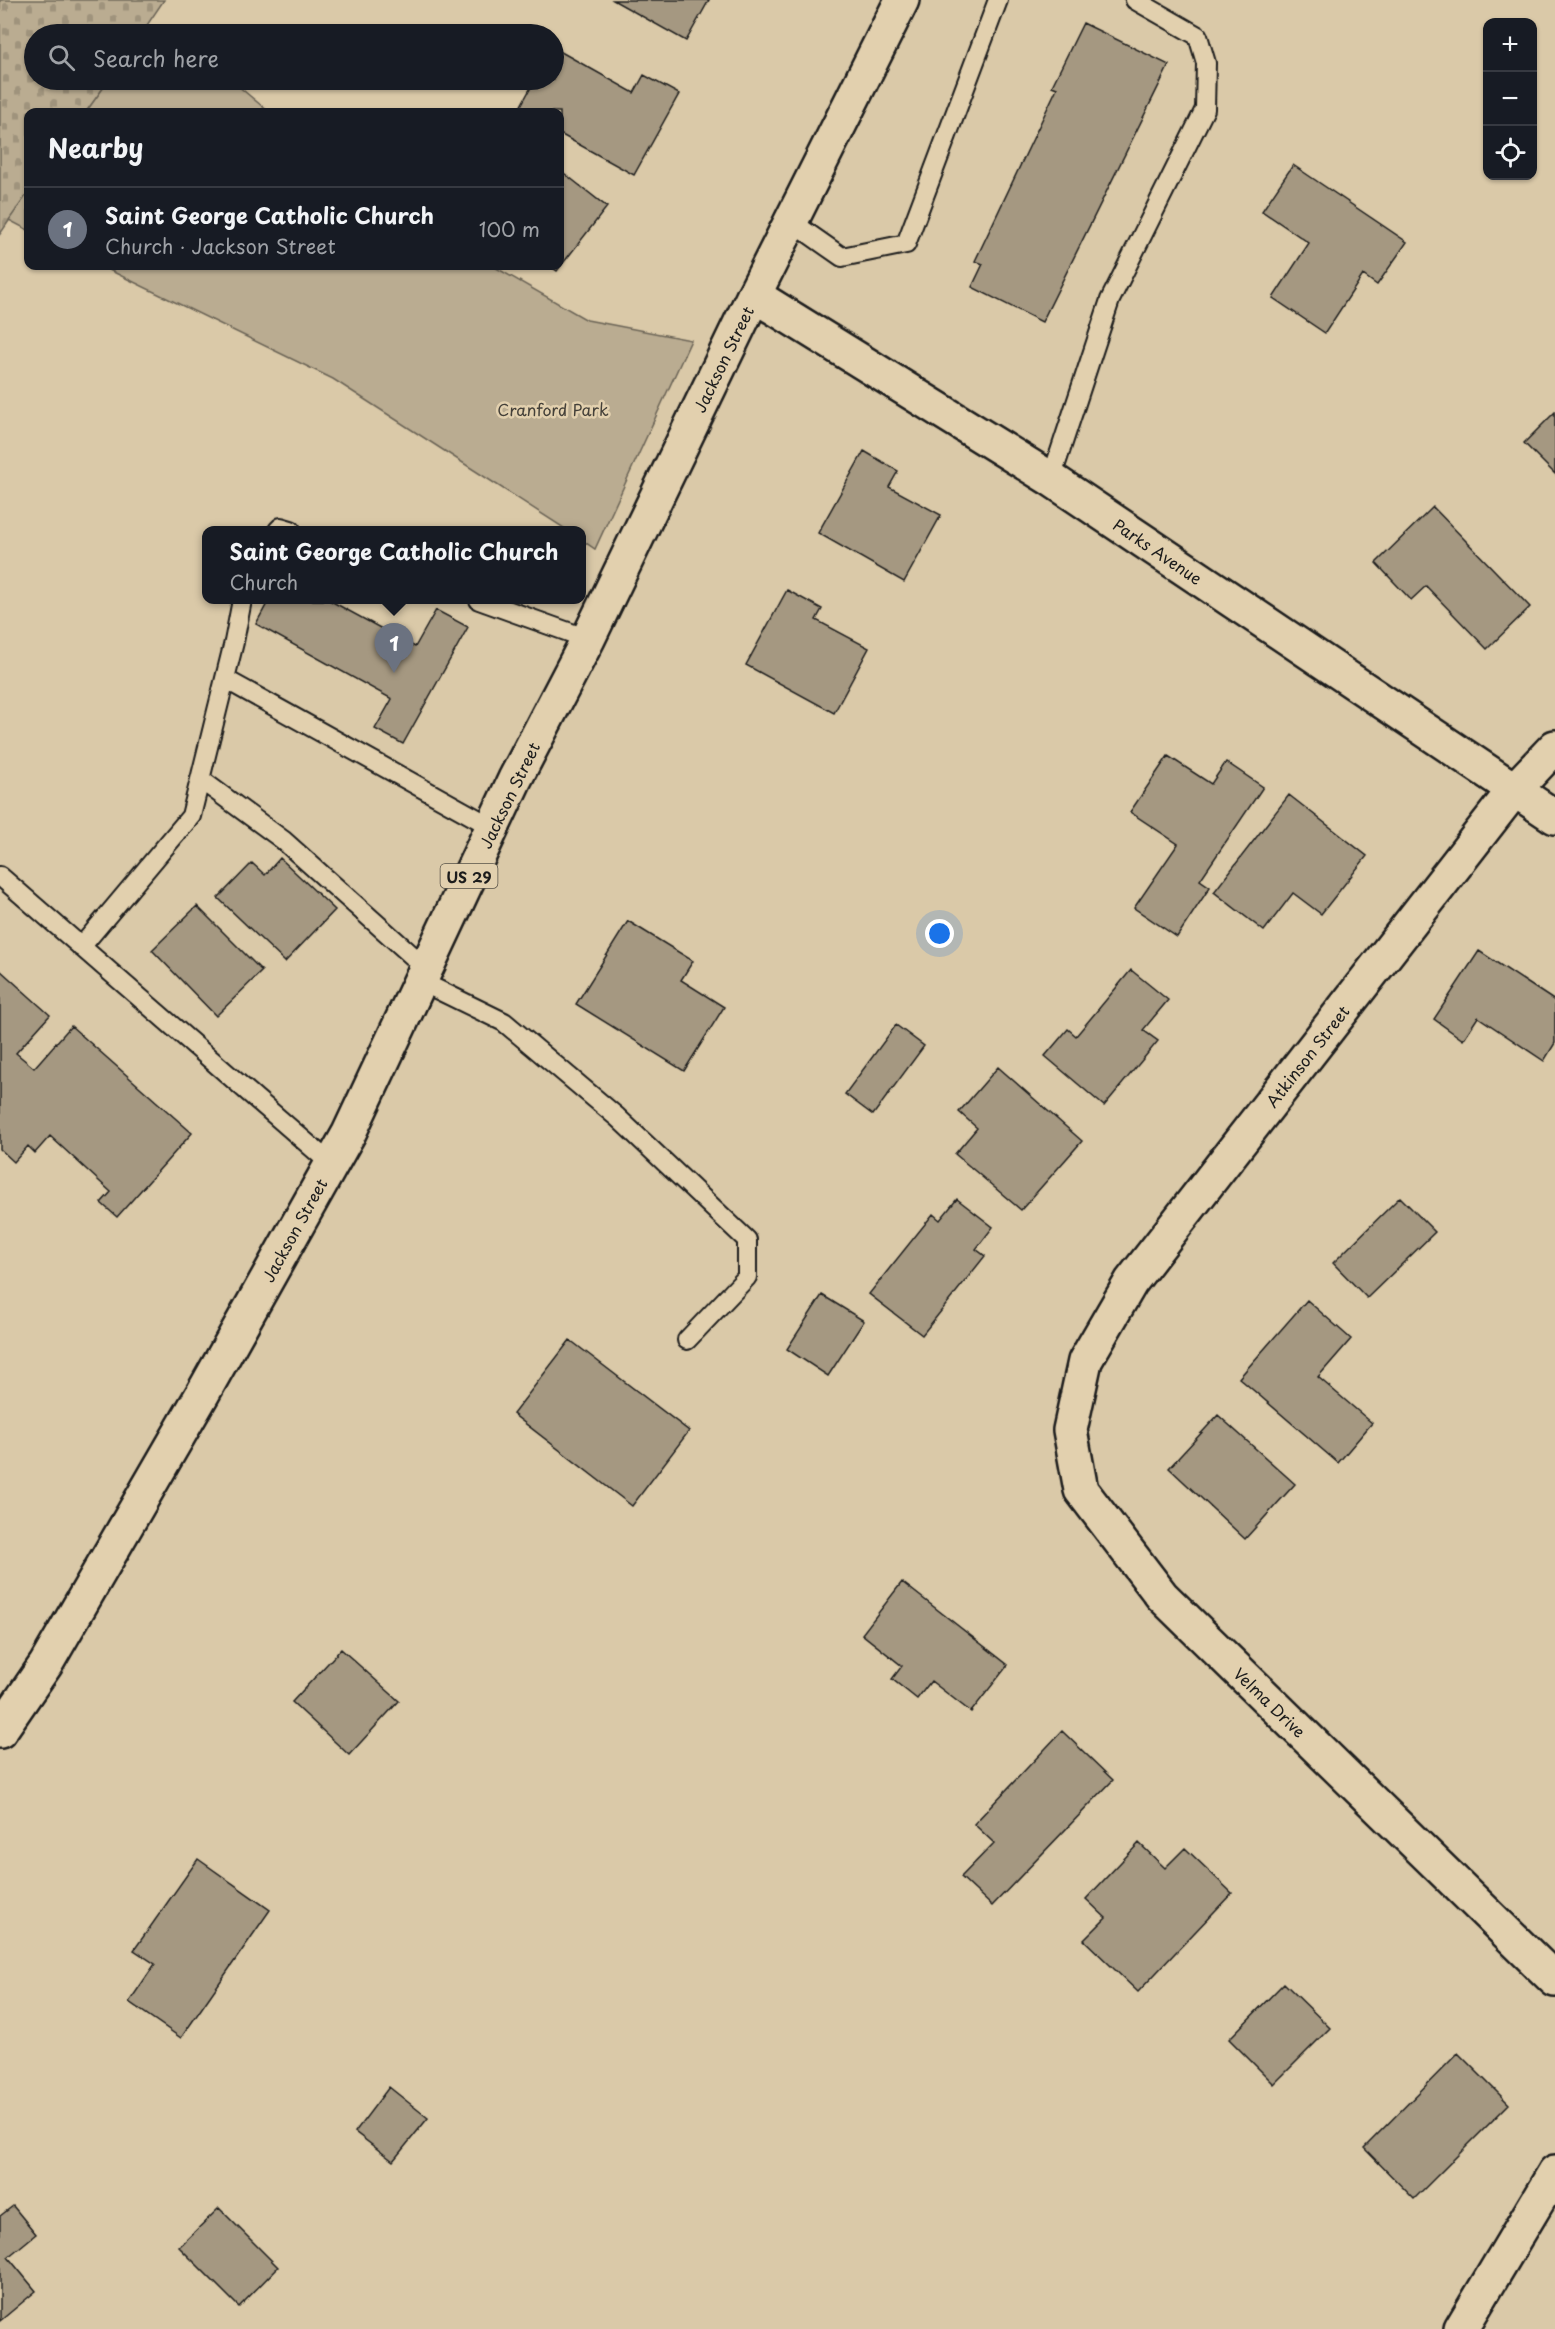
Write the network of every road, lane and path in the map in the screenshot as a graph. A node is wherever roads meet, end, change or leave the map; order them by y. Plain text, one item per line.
1 (902, 0) edge
2 (998, 0) edge
3 (1135, 0) edge
4 (792, 222) junction
5 (754, 295) junction
6 (1051, 479) junction
7 (241, 604) edge
8 (490, 604) edge
9 (588, 639) junction
10 (225, 679) junction
11 (1555, 747) edge
12 (200, 780) junction
13 (1514, 790) junction
14 (1555, 817) edge
15 (492, 827) junction
16 (0, 876) edge
17 (81, 947) junction
18 (423, 974) junction
19 (331, 1164) junction
20 (687, 1340) dead end
21 (1081, 1379) joint
22 (0, 1731) edge
23 (1555, 1980) edge
24 (1555, 2172) edge
25 (1461, 2329) edge

1 - 4 street, Jackson Street / US 29
2 - 4 lane
3 - 6 lane
4 - 5 street, Jackson Street / US 29
5 - 6 street, Parks Avenue
5 - 9 street, Jackson Street / US 29
6 - 13 street, Parks Avenue
7 - 10 lane
8 - 9 lane
9 - 15 street, Jackson Street / US 29
10 - 12 lane
10 - 15 lane
11 - 13 street, Atkinson Street
12 - 17 lane
12 - 18 lane
13 - 14 street, Parks Avenue
13 - 21 street, Atkinson Street
15 - 18 street, Jackson Street / US 29
16 - 17 lane
17 - 19 lane
18 - 19 street, Jackson Street / US 29
18 - 20 lane
19 - 22 street, Jackson Street / US 29
21 - 23 street, Velma Drive
24 - 25 street

